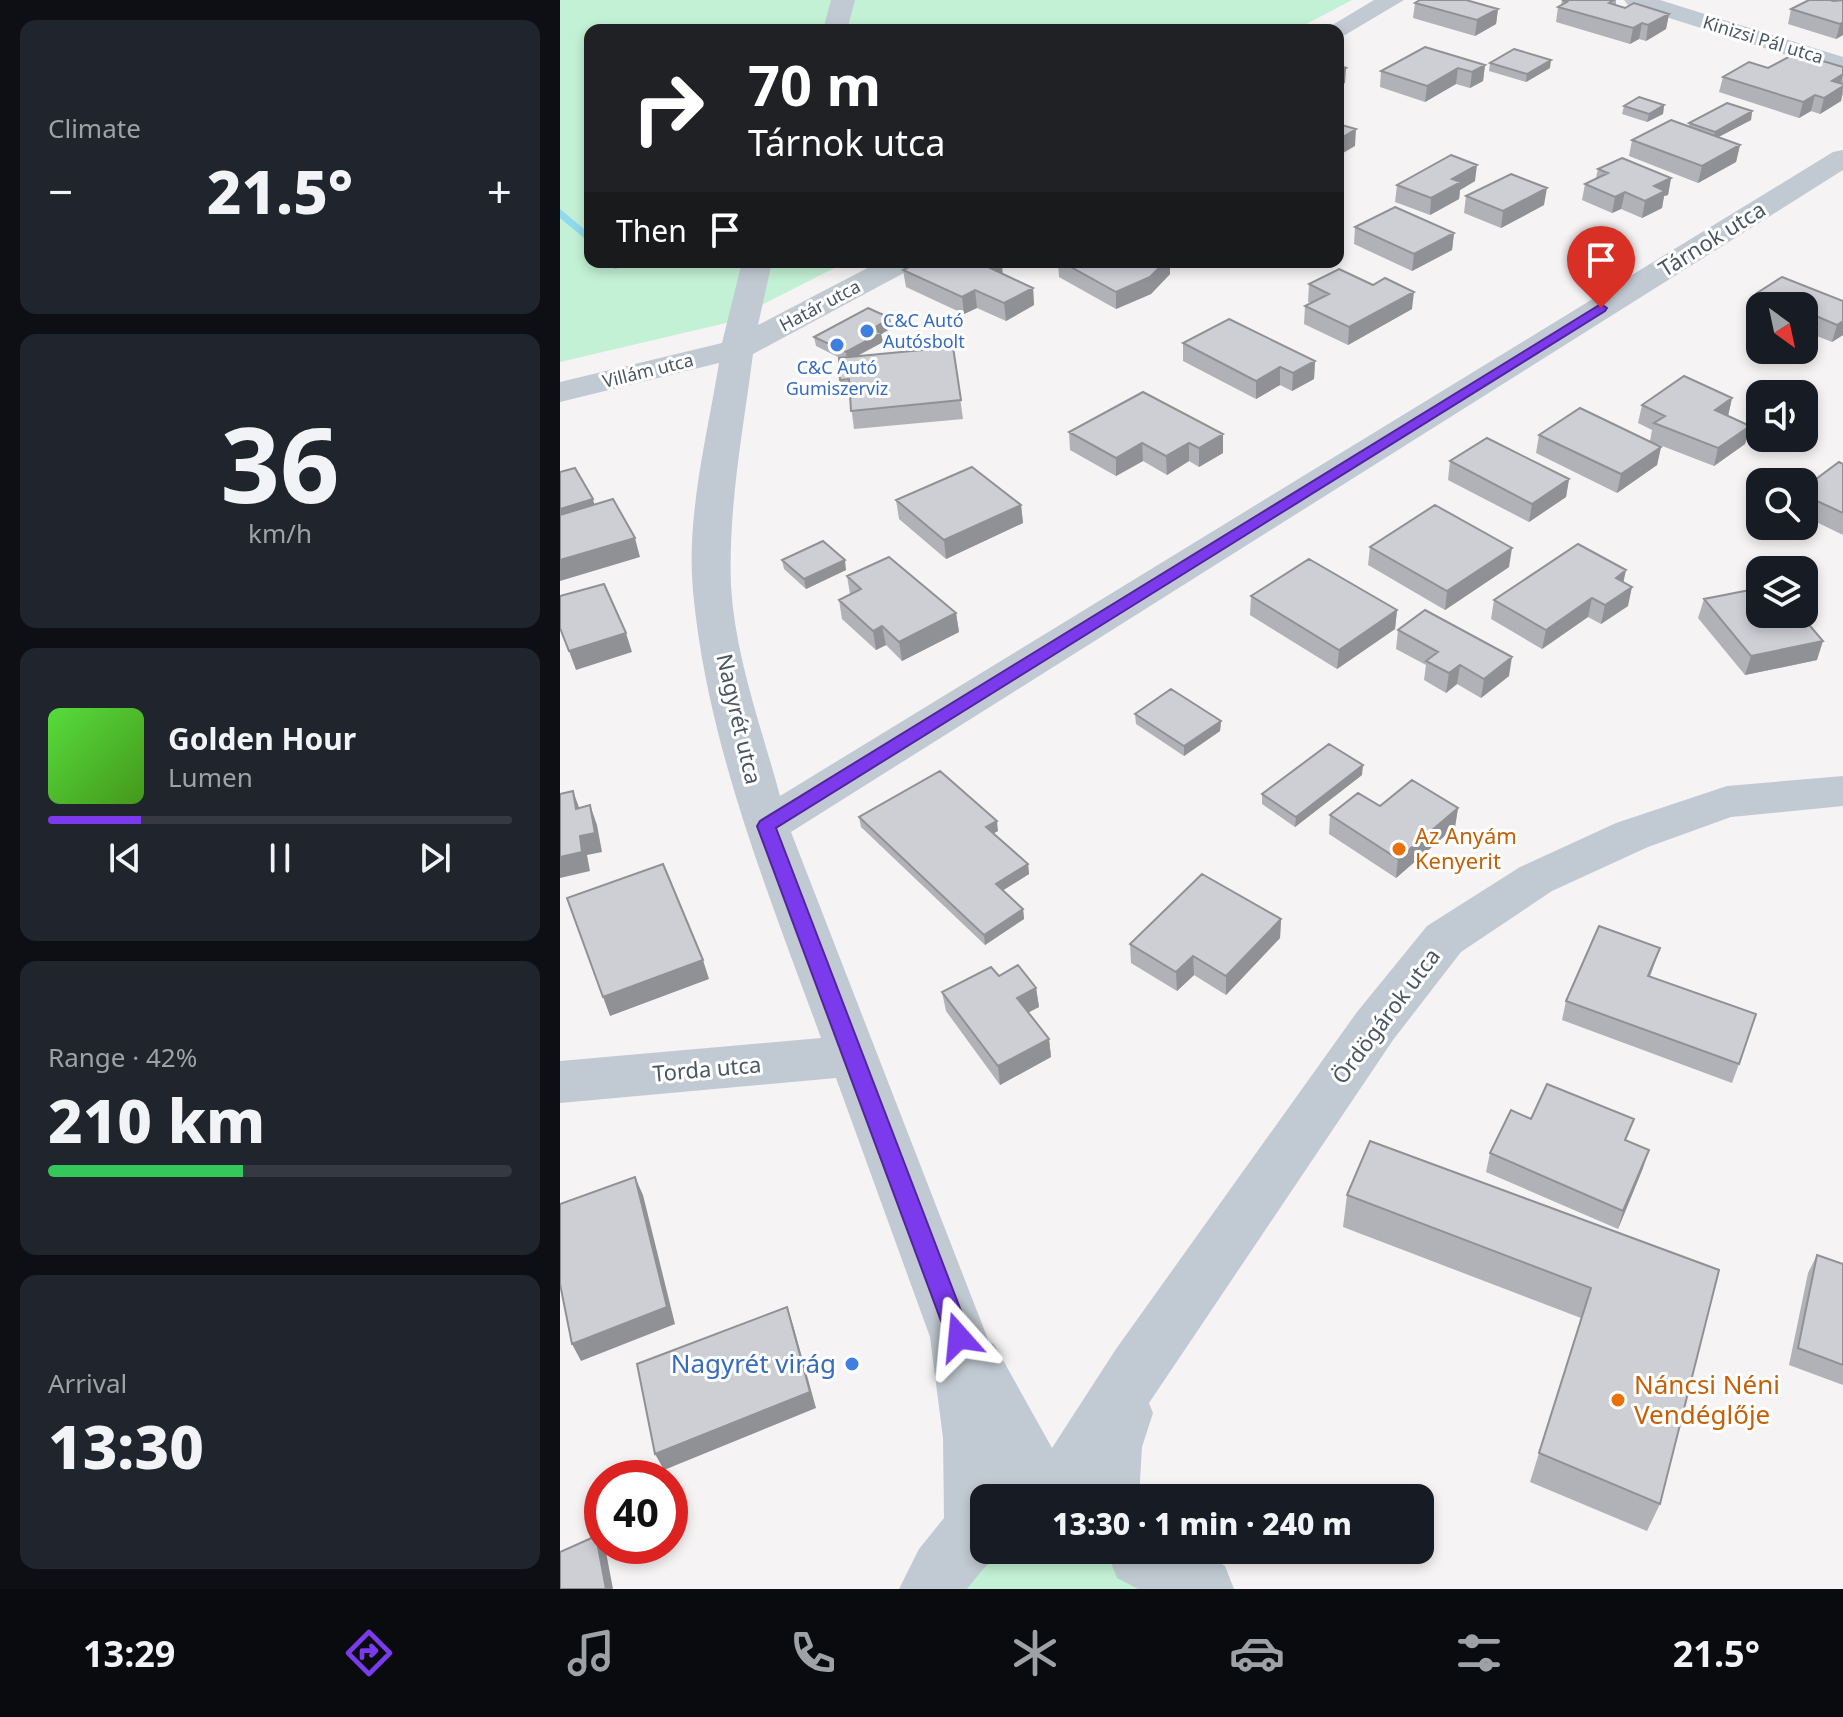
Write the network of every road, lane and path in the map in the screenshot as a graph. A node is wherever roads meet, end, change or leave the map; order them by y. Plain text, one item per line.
1 (843, 0) edge
2 (1392, 0) edge
3 (1636, 0) edge
4 (837, 24) edge
5 (1344, 26) edge
6 (1843, 65) edge
7 (1843, 158) edge
8 (756, 268) edge
9 (891, 268) edge
10 (737, 349) junction
11 (560, 392) edge
12 (1843, 791) edge
13 (766, 826) junction
14 (855, 1056) junction
15 (560, 1082) edge
16 (959, 1337) junction
17 (1137, 1369) junction
18 (1005, 1423) junction
19 (1096, 1430) junction
20 (976, 1484) edge
21 (1042, 1484) edge
22 (1063, 1484) edge
23 (1109, 1484) edge
24 (970, 1538) edge
25 (1141, 1565) edge
26 (931, 1589) edge
27 (1202, 1589) edge

1 - 4 street
2 - 5 street
3 - 6 street, Kinizsi Pál utca
7 - 13 street, Tárnok utca
8 - 10 street, Nagyrét utca
9 - 10 street, Határ utca
10 - 11 street, Villám utca
10 - 13 street, Nagyrét utca
12 - 17 street, Ördögárok utca
13 - 14 street, Nagyrét utca
14 - 15 street, Torda utca
14 - 16 street, Nagyrét utca
16 - 18 street, Nagyrét utca
16 - 20 street, Nagyrét utca
17 - 19 street, Ördögárok utca
17 - 23 street, Ördögárok utca
18 - 19 street
18 - 21 street, Nagyrét utca
19 - 22 street, Ördögárok utca
24 - 26 street, Nagyrét utca
25 - 27 street

